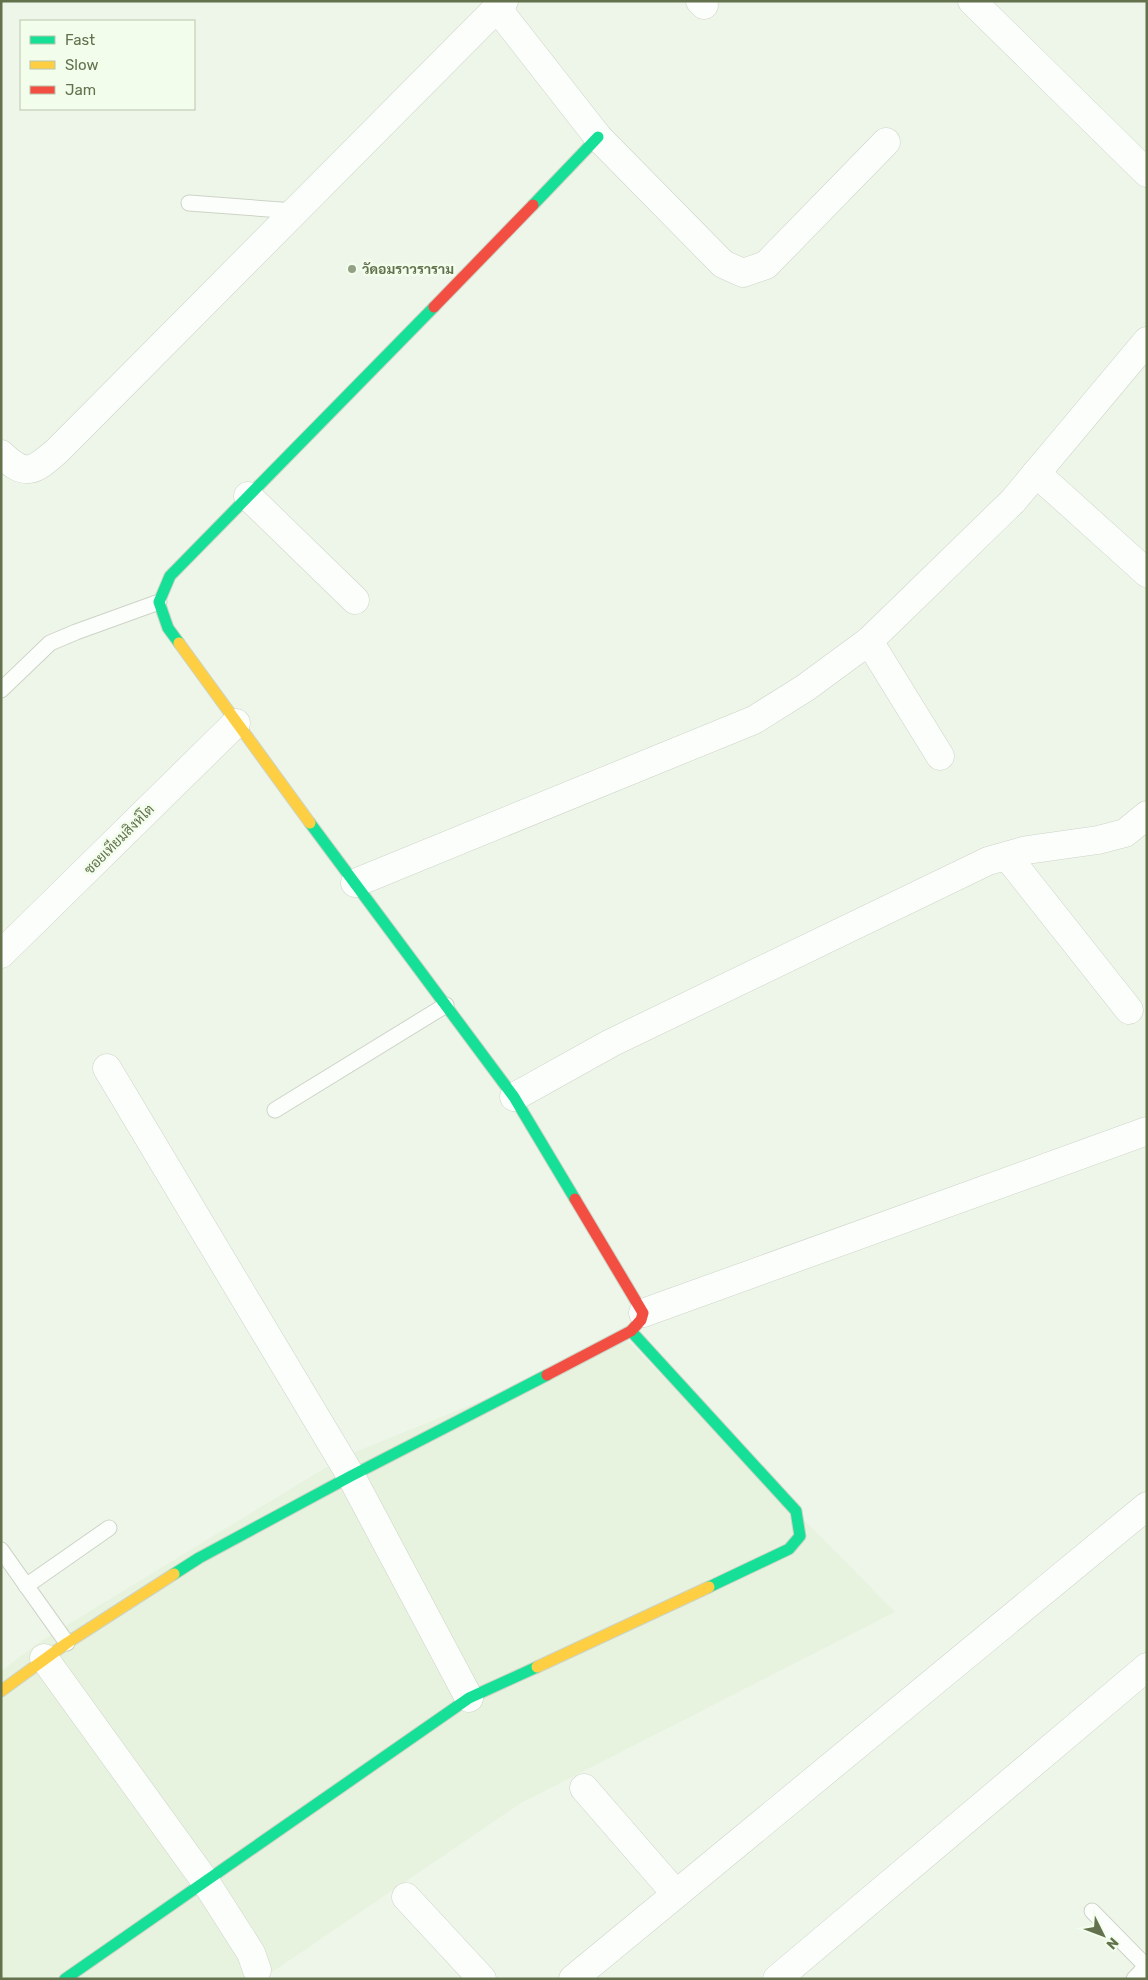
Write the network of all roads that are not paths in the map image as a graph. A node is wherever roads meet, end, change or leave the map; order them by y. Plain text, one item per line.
1 (972, 1) edge
2 (501, 4) edge
3 (598, 137) junction
4 (886, 142) dead end
5 (1147, 173) edge
6 (188, 203) dead end
7 (295, 211) junction
8 (1147, 341) edge
9 (1, 454) edge
10 (1036, 473) junction
11 (248, 496) junction
12 (1147, 573) edge
13 (355, 600) dead end
14 (159, 602) junction
15 (870, 641) junction
16 (1, 690) edge
17 (236, 723) junction
18 (940, 756) dead end
19 (1147, 815) edge
20 (1007, 856) junction
21 (355, 883) junction
22 (1, 954) edge
23 (446, 1005) junction
24 (1129, 1010) dead end
25 (107, 1068) dead end
26 (514, 1097) junction
27 (275, 1110) dead end
28 (1147, 1131) edge
29 (637, 1322) junction
30 (351, 1476) junction
31 (1147, 1506) edge
32 (109, 1528) dead end
33 (1, 1550) edge
34 (26, 1586) junction
35 (67, 1643) junction
36 (44, 1658) junction
37 (1147, 1667) edge
38 (1, 1691) edge
39 (469, 1698) junction
40 (584, 1788) dead end
41 (205, 1882) junction
42 (676, 1894) junction
43 (406, 1897) dead end
44 (1092, 1911) dead end
45 (257, 1970) dead end
46 (66, 1979) edge
47 (482, 1979) edge
48 (573, 1979) edge
49 (777, 1979) edge
50 (1134, 1979) edge

1 - 5 street
2 - 3 street
2 - 7 street
3 - 4 street
3 - 11 street
6 - 7 lane
7 - 9 street
8 - 10 street
10 - 12 street
10 - 15 street
11 - 13 street
11 - 14 street
14 - 16 lane
14 - 17 street
15 - 18 street
15 - 21 street
17 - 21 street
17 - 22 street, ซอยเทียมสิงห์โต
19 - 20 street
20 - 24 street
20 - 26 street
21 - 23 street
23 - 26 street
23 - 27 lane
25 - 30 street
26 - 29 street
28 - 29 street
29 - 30 street
29 - 39 street
30 - 35 street
30 - 39 street
31 - 42 street
32 - 34 lane
33 - 34 lane
34 - 35 lane
35 - 36 street
36 - 38 street
36 - 41 street
37 - 49 street
39 - 41 street
40 - 42 street
41 - 45 street
41 - 46 street
42 - 48 street
43 - 47 street
44 - 50 lane

